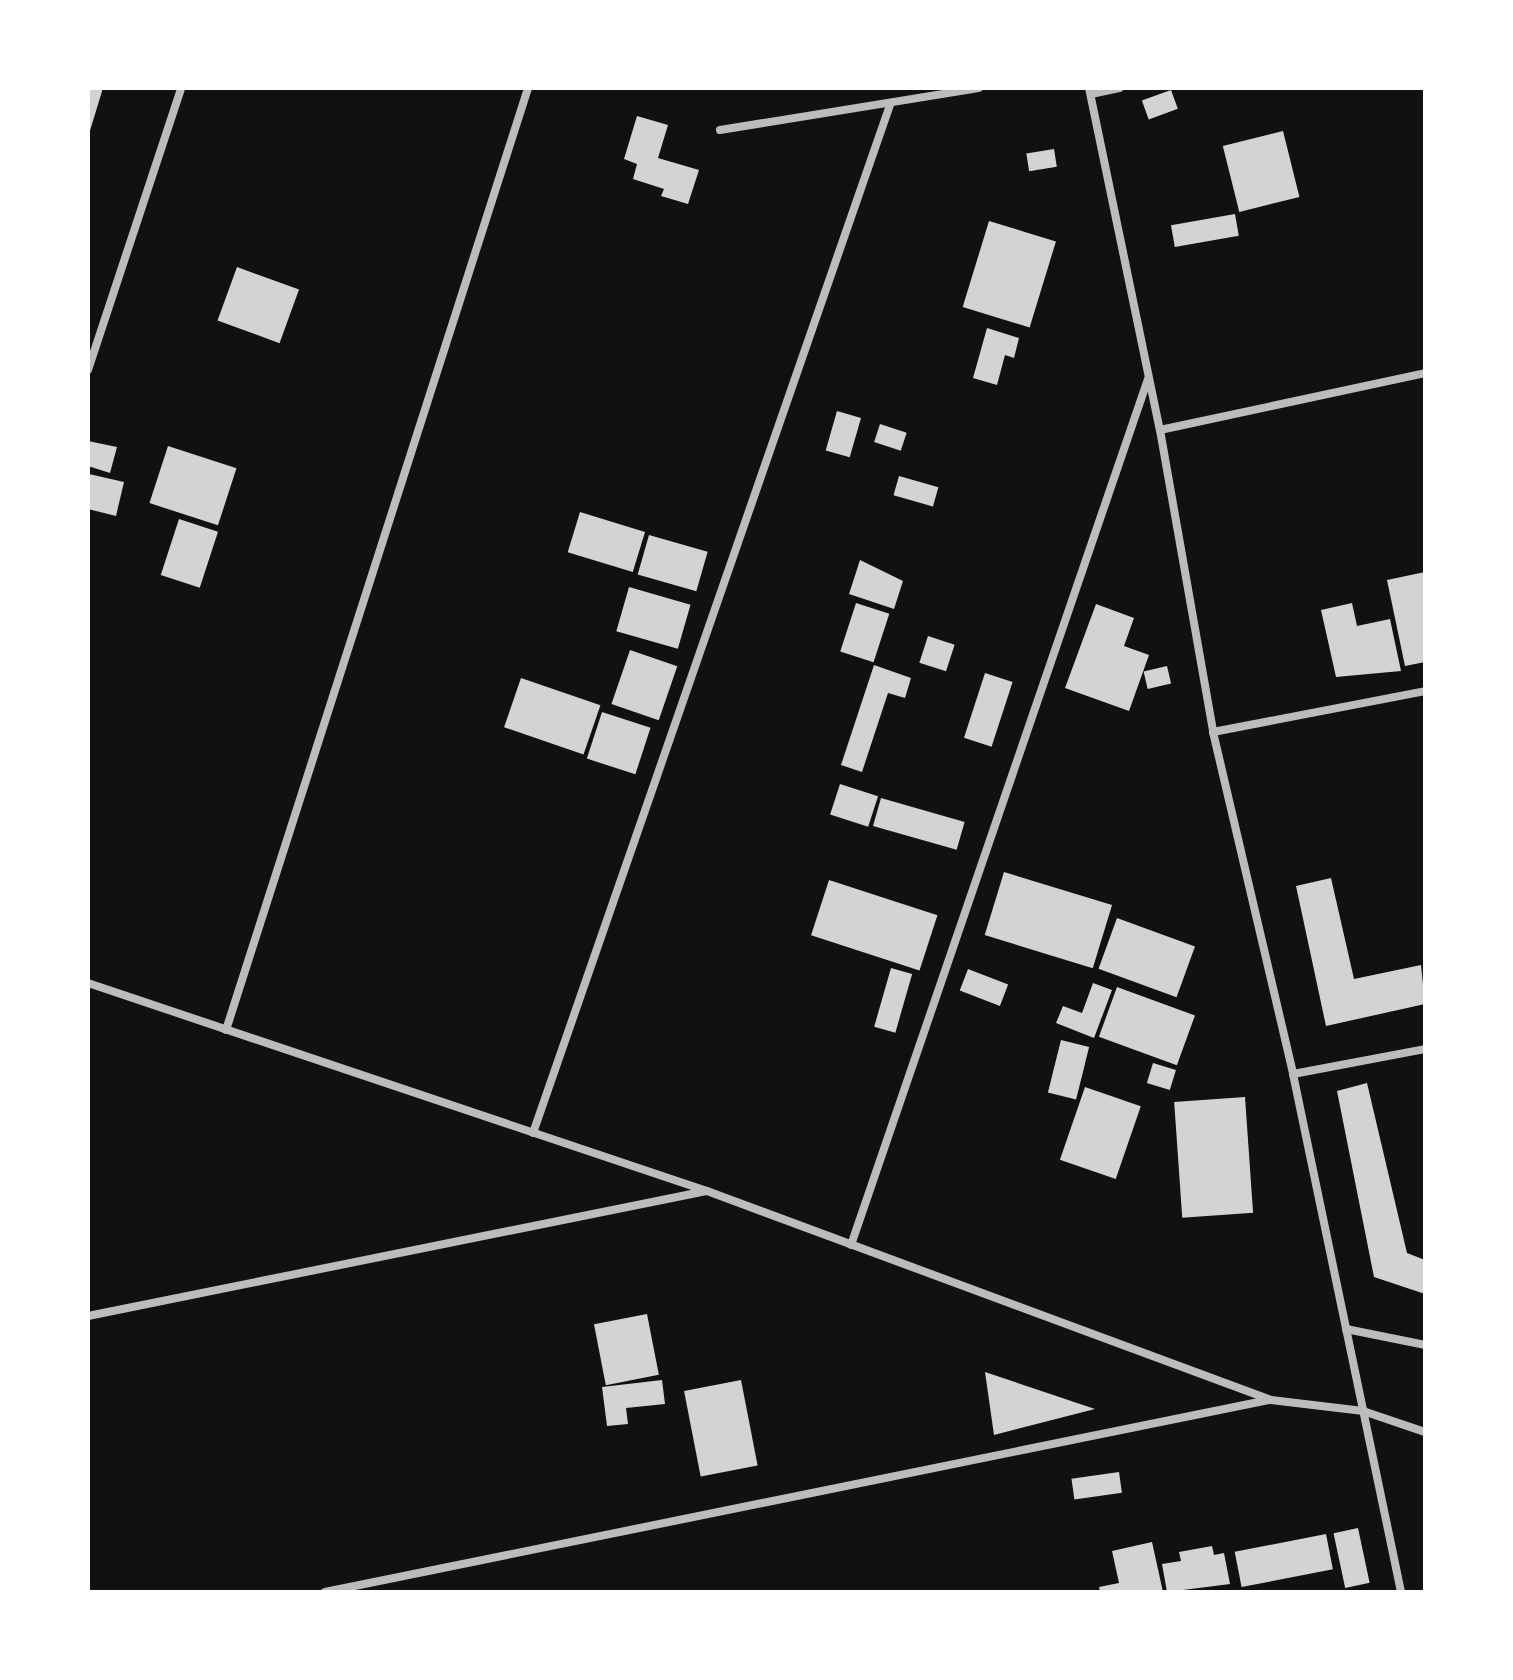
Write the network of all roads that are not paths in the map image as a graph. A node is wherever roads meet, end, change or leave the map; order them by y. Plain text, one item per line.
1 (181, 88) edge
2 (528, 88) edge
3 (979, 88) edge
4 (1119, 88) edge
5 (1090, 91) edge
6 (890, 105) junction
7 (720, 130) dead end
8 (88, 370) edge
9 (1425, 373) edge
10 (1149, 376) junction
11 (1160, 430) junction
12 (1425, 691) edge
13 (1213, 732) junction
14 (88, 983) edge
15 (226, 1030) junction
16 (1425, 1049) edge
17 (1293, 1074) junction
18 (533, 1133) junction
19 (707, 1191) junction
20 (851, 1245) junction
21 (88, 1316) edge
22 (1346, 1329) junction
23 (1425, 1345) edge
24 (1271, 1400) junction
25 (1363, 1411) junction
26 (1425, 1432) edge
27 (325, 1592) edge
28 (1401, 1592) edge

1 - 8 street
2 - 15 street
3 - 6 street
4 - 5 street
5 - 10 street
6 - 7 street
6 - 18 street
9 - 11 street
10 - 11 street
10 - 20 street
11 - 13 street
12 - 13 street
13 - 17 street
14 - 15 street
15 - 18 street
16 - 17 street
17 - 22 street
18 - 19 street
19 - 20 street
19 - 21 street
20 - 24 street
22 - 23 street
22 - 25 street
24 - 25 street
24 - 27 street
25 - 26 street
25 - 28 street

